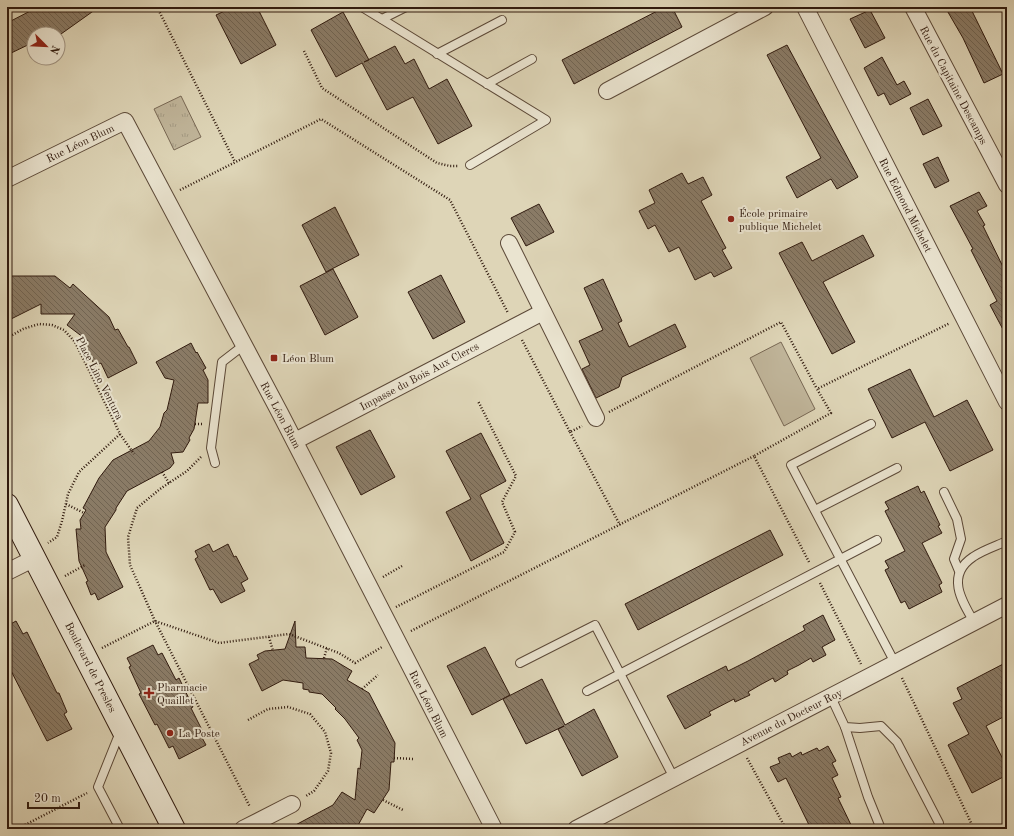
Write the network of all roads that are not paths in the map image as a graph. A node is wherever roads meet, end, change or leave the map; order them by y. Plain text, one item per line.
1 (362, 7) edge
2 (406, 7) edge
3 (765, 7) edge
4 (804, 7) edge
5 (913, 7) edge
6 (382, 19) junction
7 (502, 20) dead end
8 (437, 54) junction
9 (532, 59) dead end
10 (487, 84) junction
11 (607, 91) dead end
12 (470, 165) road end
13 (7, 179) edge
14 (1007, 185) edge
15 (509, 242) dead end
16 (543, 312) junction
17 (244, 344) junction
18 (1007, 402) edge
19 (596, 418) road end
20 (871, 424) dead end
21 (295, 441) junction
22 (215, 463) dead end
23 (897, 468) dead end
24 (944, 492) dead end
25 (7, 505) edge
26 (814, 510) junction
27 (877, 540) dead end
28 (1007, 541) edge
29 (35, 558) junction
30 (840, 559) junction
31 (959, 571) junction
32 (7, 572) edge
33 (1007, 605) edge
34 (974, 622) junction
35 (520, 663) dead end
36 (895, 663) junction
37 (620, 674) junction
38 (587, 691) dead end
39 (831, 697) junction
40 (845, 727) junction
41 (122, 728) junction
42 (674, 778) junction
43 (292, 804) road end
44 (250, 825) edge
45 (120, 829) edge
46 (174, 829) edge
47 (494, 829) edge
48 (576, 829) edge
49 (881, 829) edge
50 (938, 829) edge

1 - 6 lane
2 - 6 lane
3 - 11 street
4 - 18 street, Rue Edmond Michelet
5 - 14 street, Rue du Capitaine Descamps
6 - 8 lane
7 - 8 lane
8 - 10 lane
9 - 10 lane
10 - 12 lane
13 - 17 street, Rue Léon Blum
15 - 16 street
16 - 19 street
16 - 21 street, Impasse du Bois Aux Clercs
17 - 21 street, Rue Léon Blum
17 - 22 lane
20 - 26 lane
21 - 47 street, Rue Léon Blum
23 - 26 lane
24 - 31 lane
25 - 29 street, Boulevard de Presles
26 - 30 lane
27 - 30 lane
28 - 31 lane
29 - 32 street
29 - 41 street, Boulevard de Presles
30 - 36 lane
30 - 37 lane
31 - 34 lane
33 - 34 street, Avenue du Docteur Roy
34 - 36 street, Avenue du Docteur Roy
35 - 37 lane
36 - 39 street, Avenue du Docteur Roy
37 - 38 lane
37 - 42 lane
39 - 40 lane
39 - 42 street, Avenue du Docteur Roy
40 - 49 lane
40 - 50 lane
41 - 45 lane
41 - 46 street, Boulevard de Presles
42 - 48 street, Avenue du Docteur Roy
43 - 44 street

